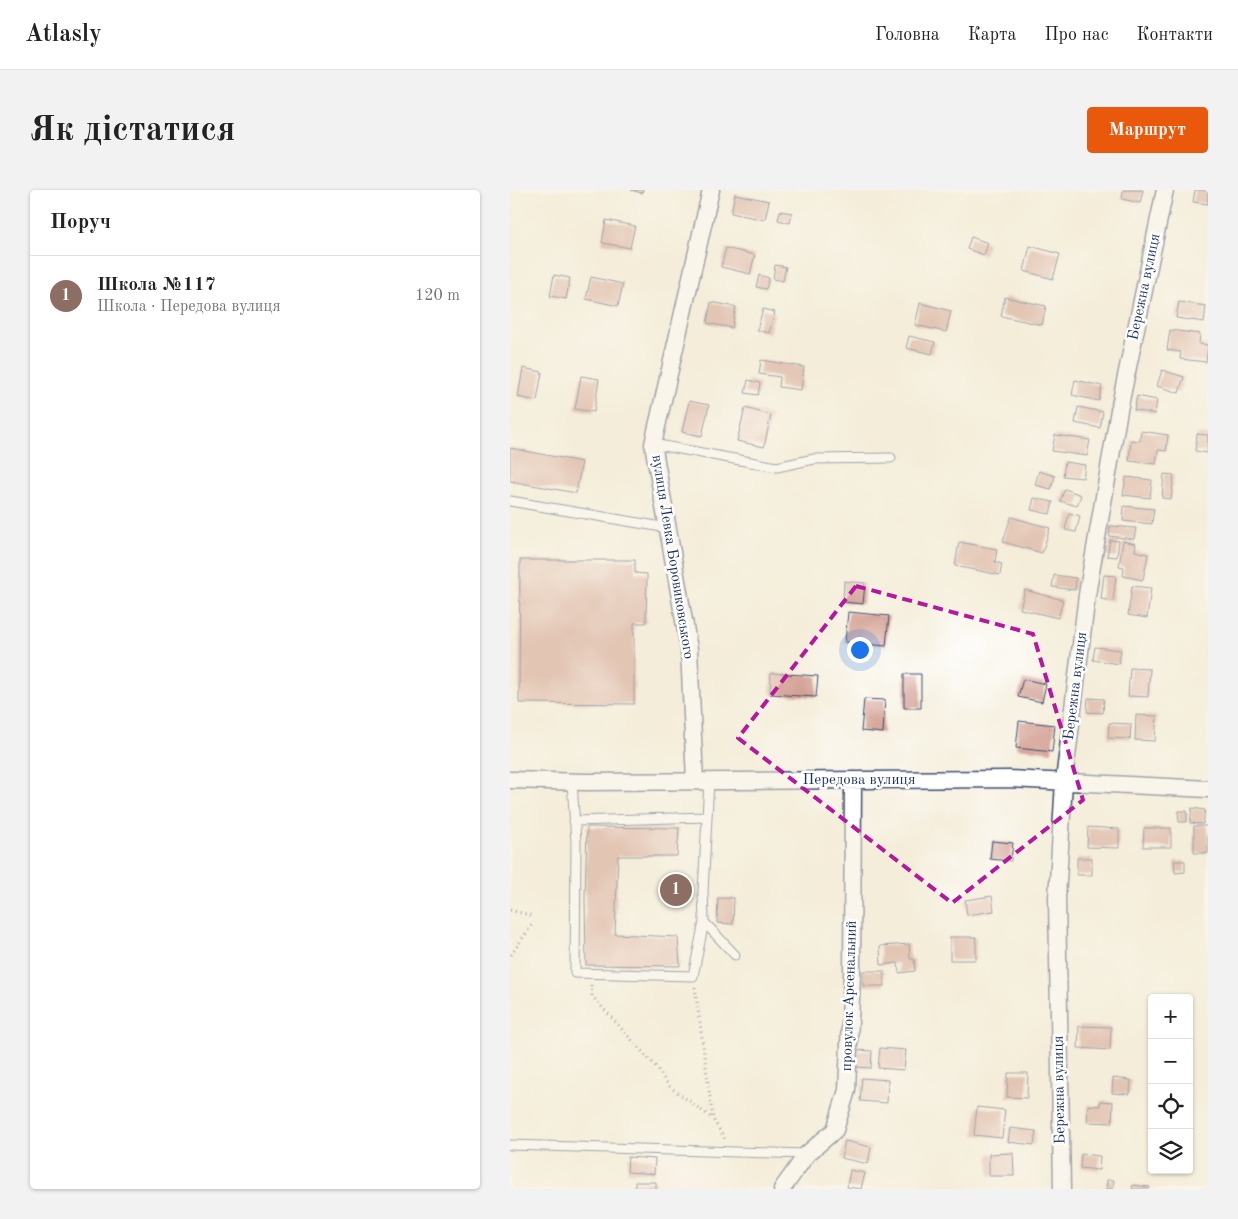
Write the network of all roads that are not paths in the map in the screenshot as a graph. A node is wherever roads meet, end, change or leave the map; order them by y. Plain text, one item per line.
1 (711, 190) edge
2 (1165, 190) edge
3 (653, 444) junction
4 (891, 458) dead end
5 (510, 501) edge
6 (668, 528) junction
7 (510, 780) edge
8 (853, 780) junction
9 (702, 781) junction
10 (1064, 781) junction
11 (572, 782) junction
12 (1208, 789) edge
13 (707, 817) junction
14 (574, 820) junction
15 (704, 922) junction
16 (735, 955) dead end
17 (510, 1145) edge
18 (807, 1154) junction
19 (782, 1189) edge
20 (1062, 1189) edge

1 - 3 street, вулиця Левка Боровиковського
2 - 10 street, Бережна вулиця
3 - 4 lane
3 - 6 street, вулиця Левка Боровиковського
5 - 6 lane
6 - 9 street, вулиця Левка Боровиковського
7 - 11 street, Передова вулиця
8 - 9 street, Передова вулиця
8 - 10 street, Передова вулиця
8 - 18 street, провулок Арсенальний
9 - 11 street, Передова вулиця
9 - 13 lane
10 - 12 street, Передова вулиця
10 - 20 street, Бережна вулиця
11 - 14 lane
13 - 14 lane
13 - 15 lane
14 - 15 lane
15 - 16 lane
17 - 18 lane
18 - 19 street, провулок Арсенальний

